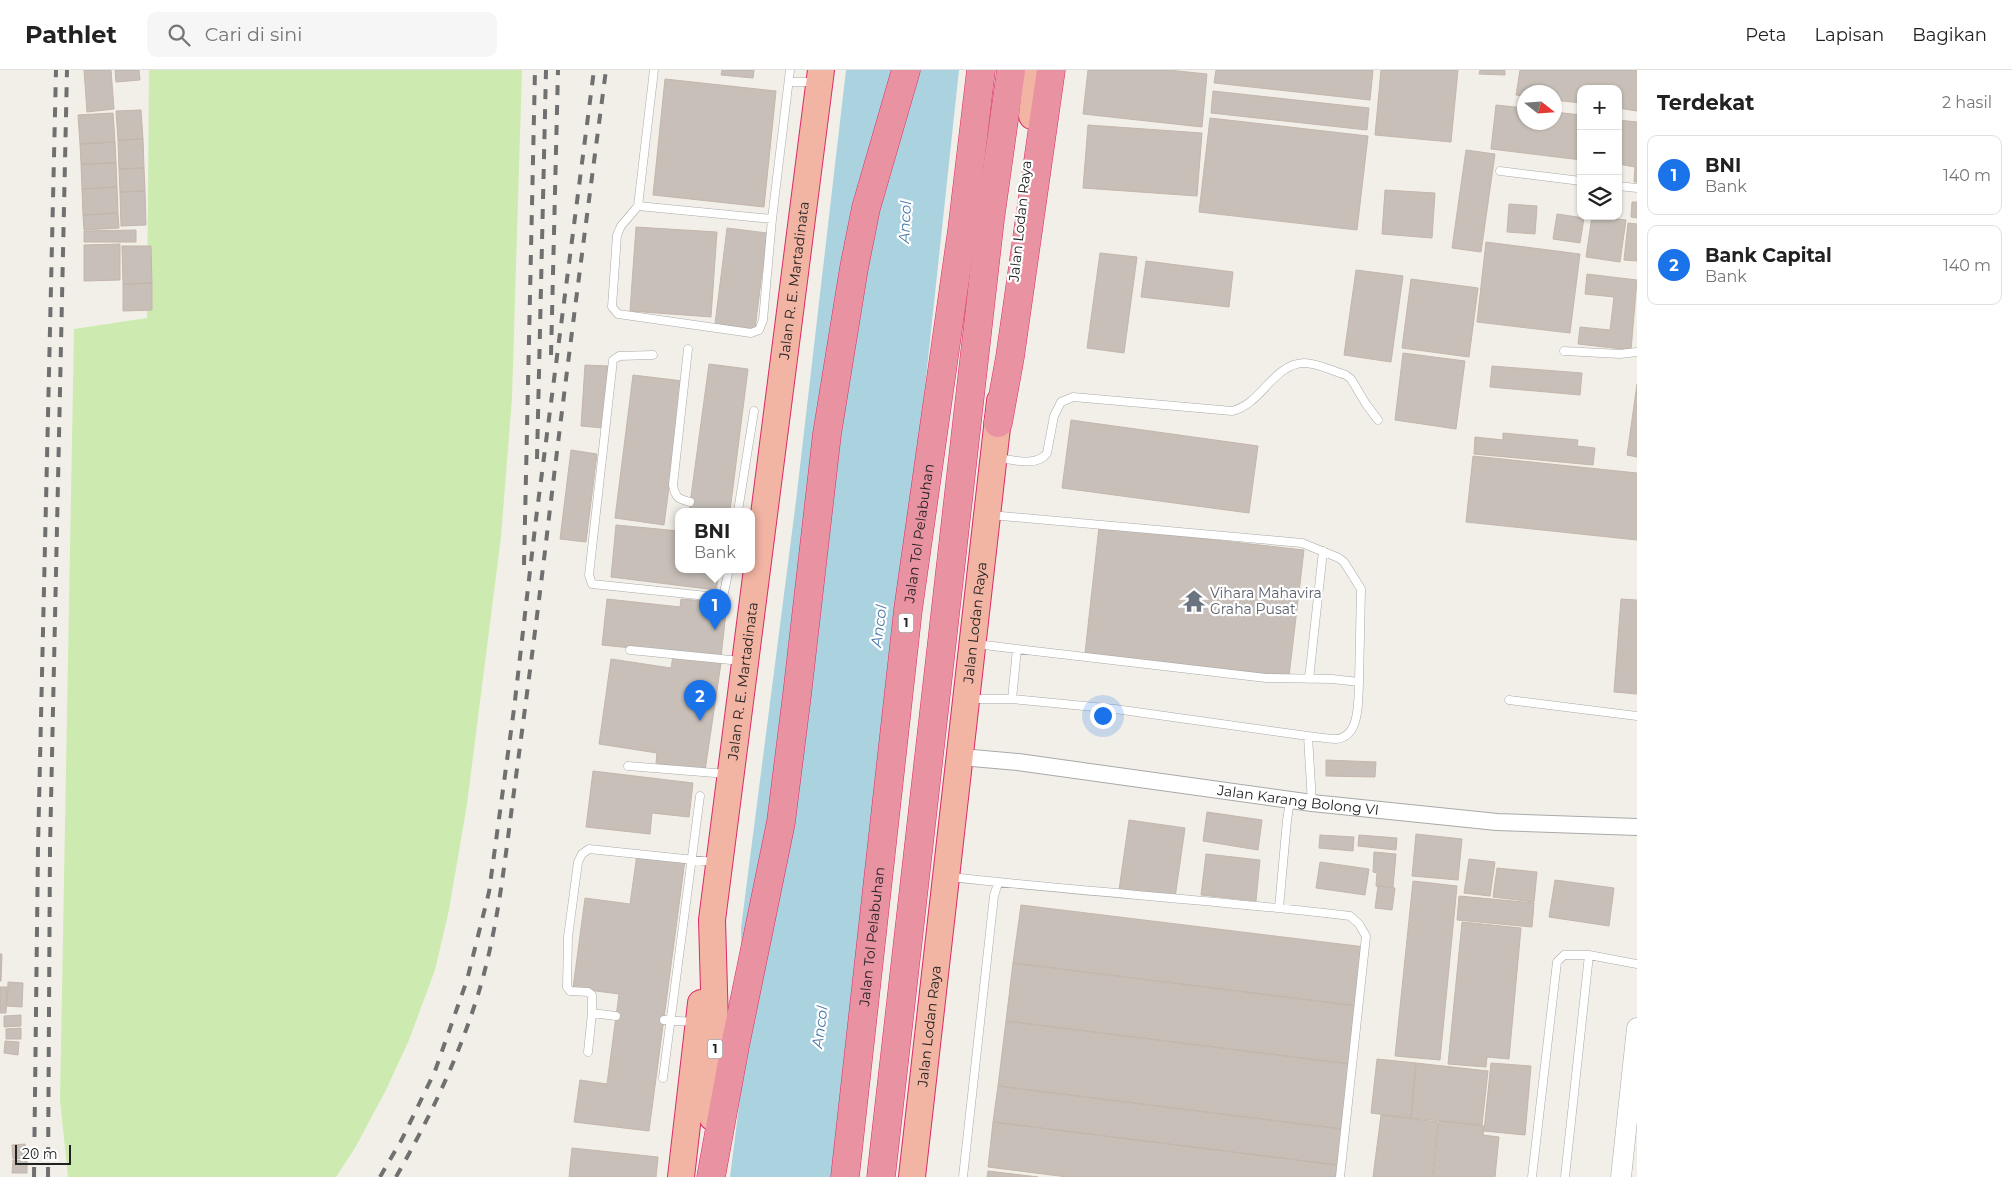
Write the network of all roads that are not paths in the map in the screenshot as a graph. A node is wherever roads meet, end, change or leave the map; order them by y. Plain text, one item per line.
1 (654, 70) edge
2 (790, 70) edge
3 (906, 70) edge
4 (981, 70) edge
5 (1011, 70) edge
6 (1037, 70) edge
7 (1051, 70) edge
8 (820, 76) edge
9 (789, 82) junction
10 (1500, 171) dead end
11 (1577, 181) edge
12 (1622, 186) edge
13 (1637, 188) edge
14 (638, 206) junction
15 (772, 219) junction
16 (688, 349) dead end
17 (1564, 350) dead end
18 (1637, 352) edge
19 (653, 355) dead end
20 (754, 412) dead end
21 (1378, 420) dead end
22 (998, 423) junction
23 (992, 457) junction
24 (745, 464) junction
25 (762, 466) junction
26 (690, 502) dead end
27 (736, 508) edge
28 (986, 514) junction
29 (1323, 551) junction
30 (755, 552) edge
31 (728, 573) edge
32 (753, 573) edge
33 (972, 644) junction
34 (1017, 649) junction
35 (630, 650) dead end
36 (746, 662) junction
37 (1309, 678) junction
38 (1359, 682) junction
39 (966, 699) junction
40 (1012, 699) junction
41 (1510, 700) dead end
42 (1637, 716) edge
43 (1308, 736) junction
44 (961, 757) junction
45 (628, 766) dead end
46 (732, 775) junction
47 (700, 796) dead end
48 (1290, 801) junction
49 (1312, 803) junction
50 (1637, 827) edge
51 (693, 858) junction
52 (719, 862) junction
53 (947, 877) junction
54 (998, 883) junction
55 (1280, 908) junction
56 (712, 920) junction
57 (1589, 955) junction
58 (1637, 964) edge
59 (592, 1012) junction
60 (616, 1016) dead end
61 (667, 1020) junction
62 (698, 1023) junction
63 (1637, 1028) edge
64 (588, 1052) dead end
65 (663, 1078) dead end
66 (681, 1177) edge
67 (710, 1177) edge
68 (845, 1177) edge
69 (881, 1177) edge
70 (912, 1177) edge
71 (963, 1177) edge
72 (1340, 1177) edge
73 (1532, 1177) edge
74 (1565, 1177) edge
75 (1621, 1177) edge

1 - 14 lane
2 - 9 lane
3 - 67 highway
4 - 68 highway, Jalan Tol Pelabuhan / 1
5 - 69 highway
6 - 22 highway, Jalan Lodan Raya
7 - 22 highway
8 - 9 lane
8 - 25 highway, Jalan R. E. Martadinata / 1
9 - 15 lane
10 - 11 lane
12 - 13 lane
14 - 15 lane
14 - 15 lane
16 - 26 lane
17 - 18 lane
19 - 31 lane
20 - 24 lane
21 - 23 lane
22 - 23 highway, Jalan Lodan Raya
23 - 28 highway, Jalan Lodan Raya
24 - 25 lane
24 - 27 lane
25 - 30 highway, Jalan R. E. Martadinata / 1
28 - 29 lane
28 - 33 highway, Jalan Lodan Raya
29 - 37 lane
29 - 38 lane
32 - 36 highway, Jalan R. E. Martadinata / 1
33 - 34 lane
33 - 39 highway, Jalan Lodan Raya
34 - 37 lane
34 - 40 lane
35 - 36 lane
36 - 46 highway, Jalan R. E. Martadinata / 1
37 - 38 lane
38 - 43 lane
39 - 40 lane
39 - 44 highway, Jalan Lodan Raya
40 - 43 lane
41 - 42 lane
43 - 49 lane
44 - 48 street, Jalan Karang Bolong VI
44 - 53 highway, Jalan Lodan Raya
45 - 46 lane
46 - 52 highway, Jalan R. E. Martadinata / 1
47 - 51 lane
48 - 49 street, Jalan Karang Bolong VI
48 - 55 lane
49 - 50 street, Jalan Karang Bolong VI
51 - 52 lane
51 - 59 lane
51 - 61 lane
52 - 56 highway, Jalan R. E. Martadinata / 1
53 - 54 lane
53 - 70 highway, Jalan Lodan Raya
54 - 55 lane
54 - 71 lane
55 - 72 lane
56 - 62 highway
56 - 67 highway, Jalan R. E. Martadinata / 1
57 - 58 lane
57 - 73 lane
57 - 74 lane
59 - 60 lane
59 - 64 lane
61 - 62 lane
61 - 65 lane
62 - 66 highway
63 - 75 street

